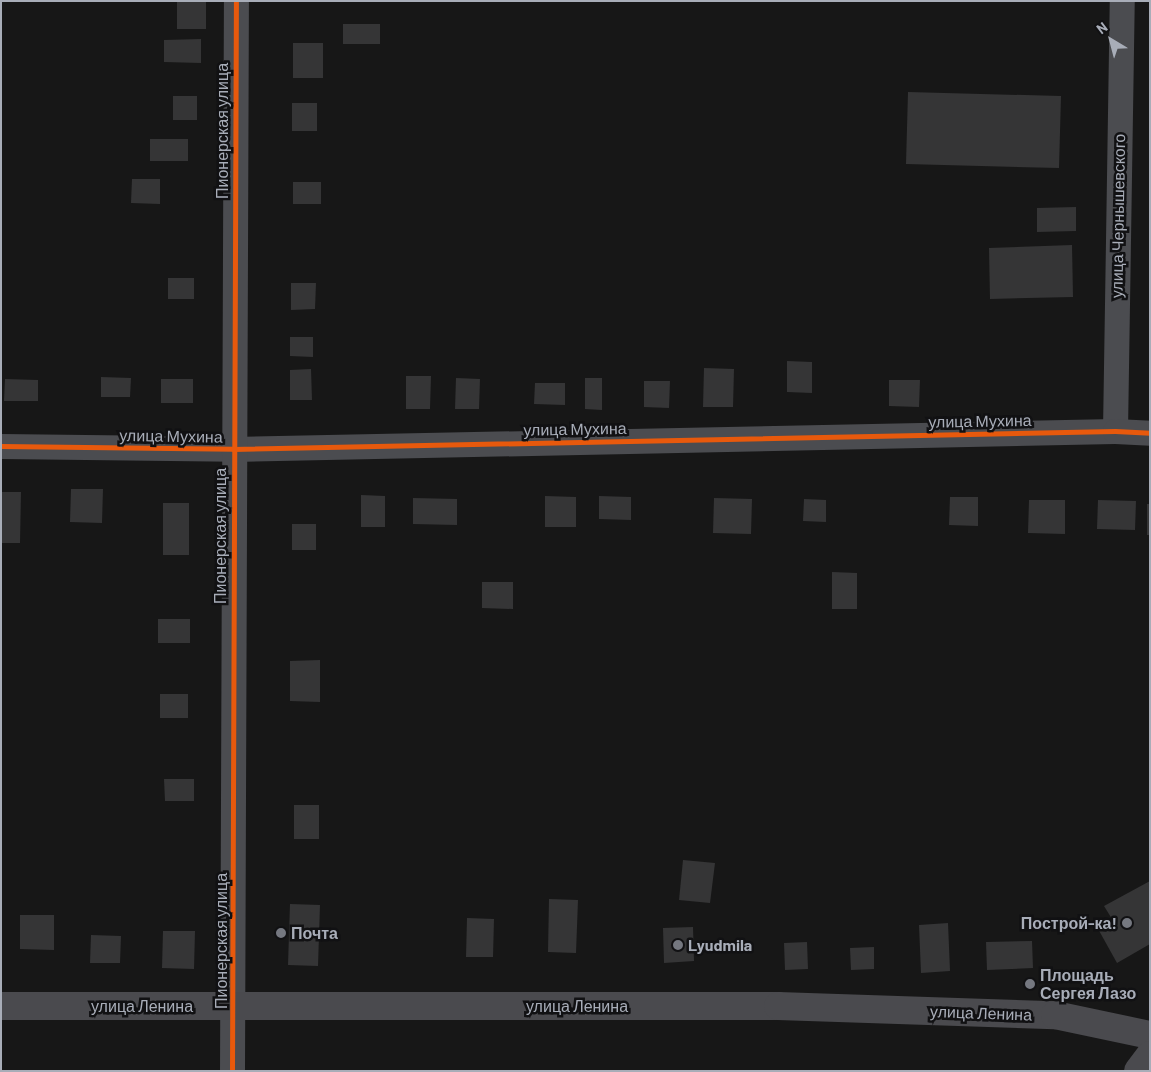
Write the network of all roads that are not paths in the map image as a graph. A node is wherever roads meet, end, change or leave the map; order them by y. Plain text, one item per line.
1 (236, 1) edge
2 (1122, 1) edge
3 (1115, 431) junction
4 (1150, 433) edge
5 (1, 446) edge
6 (233, 449) junction
7 (1, 1006) edge
8 (233, 1007) junction
9 (1150, 1035) edge
10 (1150, 1055) edge
11 (232, 1071) edge
12 (1138, 1071) edge

1 - 6 street, Пионерская улица
2 - 3 street, улица Чернышевского
3 - 4 street, улица Мухина
3 - 6 street, улица Мухина
5 - 6 street, улица Мухина
6 - 8 street, Пионерская улица
7 - 8 main road, улица Ленина
8 - 9 main road, улица Ленина
8 - 11 street, Пионерская улица
10 - 12 main road

